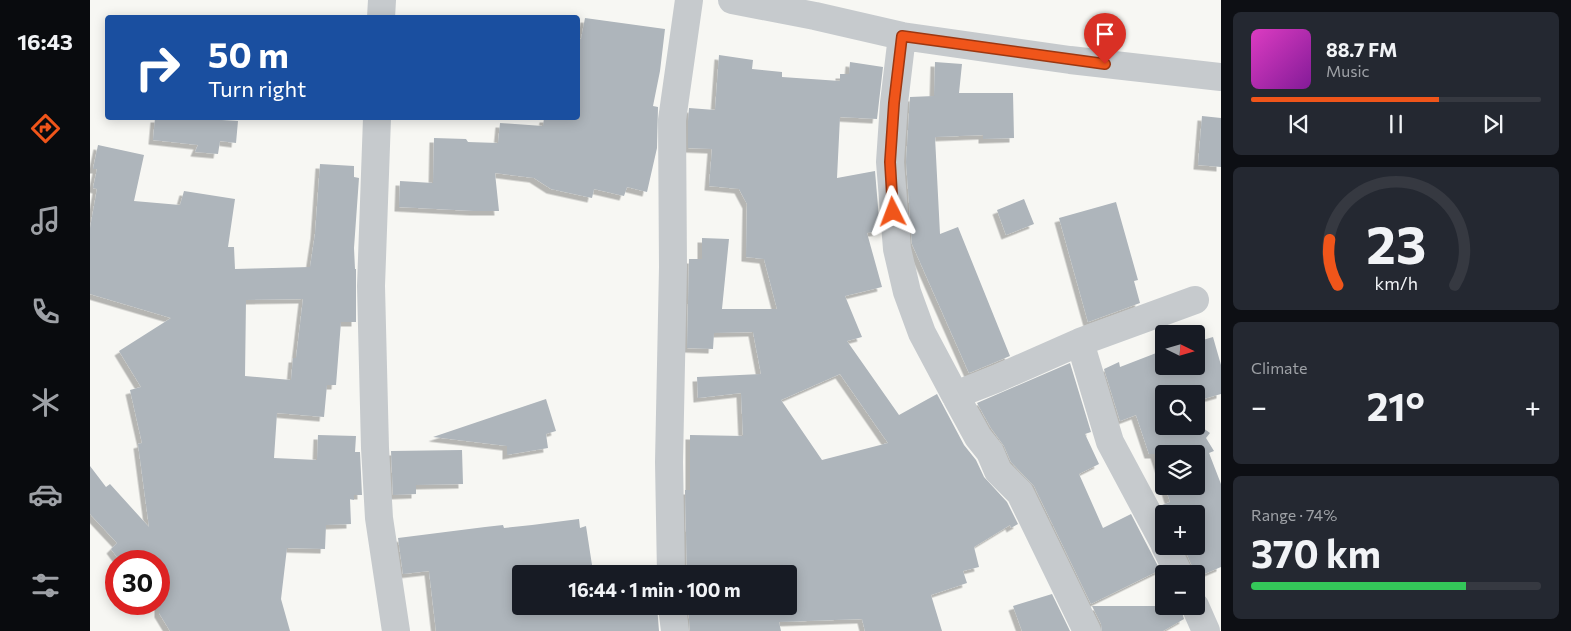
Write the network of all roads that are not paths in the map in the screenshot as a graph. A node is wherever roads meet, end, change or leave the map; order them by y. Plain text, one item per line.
1 (382, 0) edge
2 (689, 0) edge
3 (732, 0) edge
4 (815, 8) edge
5 (381, 15) edge
6 (902, 36) junction
7 (1221, 77) edge
8 (378, 120) edge
9 (1195, 300) dead end
10 (1080, 342) junction
11 (955, 394) junction
12 (1155, 526) edge
13 (671, 565) edge
14 (673, 615) edge
15 (1199, 615) edge
16 (396, 631) edge
17 (675, 631) edge
18 (1087, 631) edge
19 (1206, 631) edge

1 - 5 street
2 - 13 street
3 - 4 street
4 - 6 street
6 - 7 street
6 - 11 street
8 - 16 street
9 - 10 street
10 - 11 street
10 - 12 street
11 - 18 street
14 - 17 street
15 - 19 street

